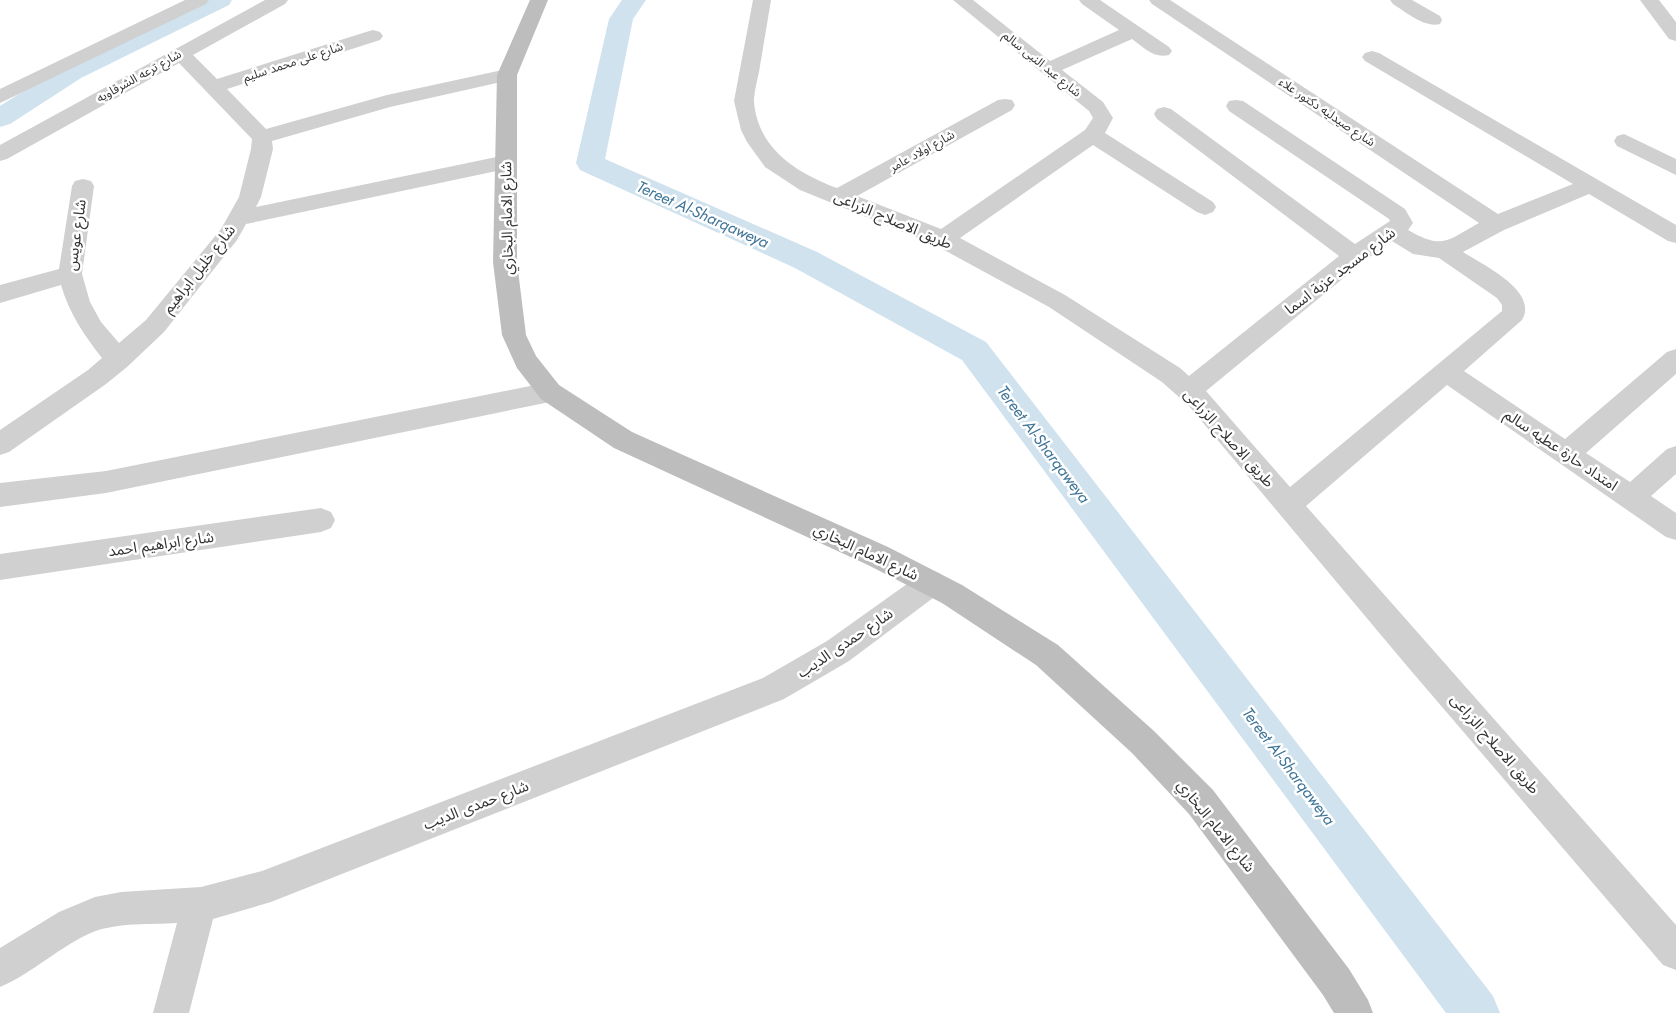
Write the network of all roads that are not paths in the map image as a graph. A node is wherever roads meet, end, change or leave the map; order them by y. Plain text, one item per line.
1 (200, 0) edge
2 (279, 0) edge
3 (539, 0) edge
4 (762, 0) edge
5 (962, 0) edge
6 (1088, 0) edge
7 (1158, 0) edge
8 (1399, 0) edge
9 (1649, 0) edge
10 (1433, 20) dead end
11 (1133, 31) junction
12 (1676, 34) edge
13 (373, 36) dead end
14 (1162, 51) dead end
15 (180, 53) junction
16 (1372, 56) dead end
17 (1048, 70) junction
18 (507, 74) junction
19 (213, 87) junction
20 (0, 97) edge
21 (1005, 105) dead end
22 (1236, 106) dead end
23 (1164, 114) dead end
24 (1093, 135) junction
25 (262, 137) junction
26 (1624, 141) dead end
27 (0, 154) edge
28 (506, 162) junction
29 (1676, 168) edge
30 (1591, 185) junction
31 (83, 186) dead end
32 (838, 197) junction
33 (1205, 207) dead end
34 (238, 218) junction
35 (1496, 224) junction
36 (1392, 231) junction
37 (1676, 235) edge
38 (943, 239) junction
39 (1445, 251) junction
40 (1355, 256) junction
41 (70, 274) junction
42 (0, 294) edge
43 (1676, 359) edge
44 (118, 360) junction
45 (1446, 372) junction
46 (1189, 391) junction
47 (550, 392) junction
48 (0, 444) edge
49 (1566, 454) junction
50 (1676, 457) edge
51 (0, 495) edge
52 (1631, 498) junction
53 (1288, 504) junction
54 (321, 520) dead end
55 (1676, 528) edge
56 (0, 567) edge
57 (930, 583) junction
58 (200, 904) junction
59 (1676, 952) edge
60 (0, 969) edge
61 (171, 1013) edge
62 (1355, 1013) edge

1 - 20 street
2 - 15 street, شارع ترعه الشرقاويه
3 - 18 street
4 - 32 street, طريق الاصلاح الزراعى
5 - 17 street, شارع عبد النبى سالم
6 - 11 street
7 - 35 street, شارع صيدليه دكتور علاء
8 - 10 street
9 - 12 street
11 - 14 street
11 - 17 street
13 - 19 street, شارع على محمد سليم
15 - 19 street
15 - 27 street, شارع ترعه الشرقاويه
16 - 30 street
17 - 24 street, شارع عبد النبى سالم
18 - 25 street
18 - 28 street, شارع الامام البخاري
19 - 25 street
21 - 32 street, شارع اولاد عامر
22 - 36 street, شارع مسجد عزبة اسما
23 - 40 street
24 - 33 street
24 - 38 street
25 - 34 street, شارع خليل ابراهيم
26 - 29 street
28 - 34 street
28 - 47 street, شارع الامام البخاري
30 - 35 street
30 - 37 street
31 - 41 street, شارع عويس
32 - 38 street, طريق الاصلاح الزراعى
34 - 44 street, شارع خليل ابراهيم
35 - 39 street
36 - 39 street
36 - 40 street, شارع مسجد عزبة اسما
38 - 46 street, طريق الاصلاح الزراعى
39 - 45 street
40 - 46 street, شارع مسجد عزبة اسما
41 - 42 street
41 - 44 street, شارع عويس
43 - 49 street
44 - 48 street, شارع خليل ابراهيم
45 - 49 street, امتداد حارة عطيه سالم
45 - 53 street
46 - 53 street, طريق الاصلاح الزراعى
47 - 51 street
47 - 57 street, شارع الامام البخاري
49 - 52 street, امتداد حارة عطيه سالم
50 - 52 street
52 - 55 street, امتداد حارة عطيه سالم
53 - 59 street, طريق الاصلاح الزراعى
54 - 56 street, شارع ابراهيم احمد
57 - 58 street, شارع حمدى الديب
57 - 62 street, شارع الامام البخاري
58 - 60 street, شارع حمدى الديب
58 - 61 street

